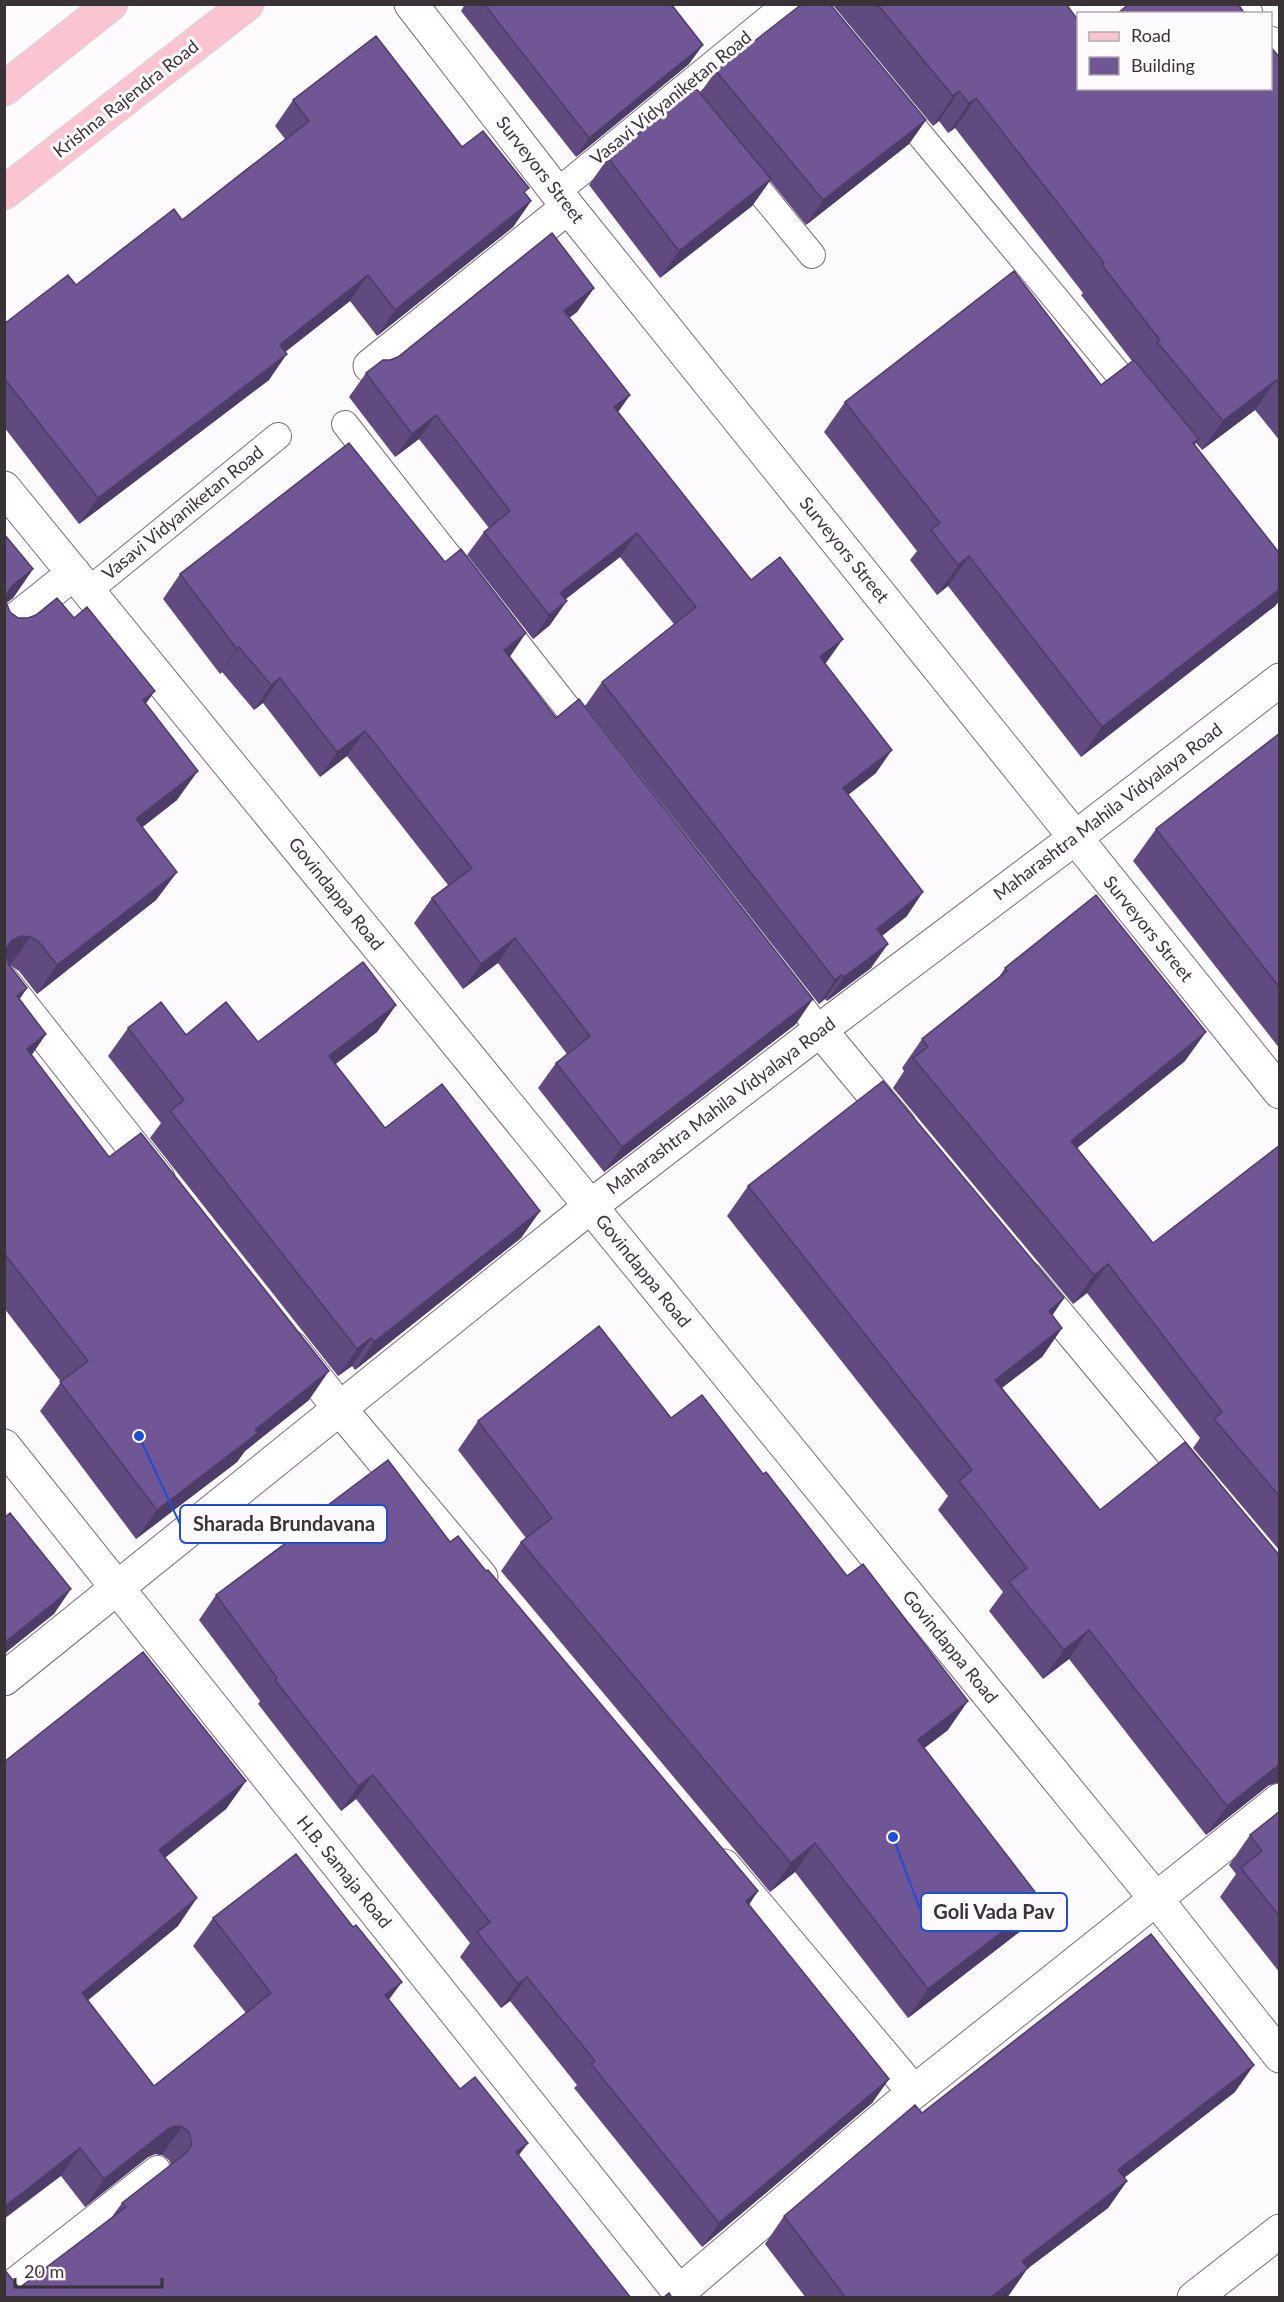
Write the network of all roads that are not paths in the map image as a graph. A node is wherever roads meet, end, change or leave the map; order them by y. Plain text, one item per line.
1 (111, 4) edge
2 (247, 4) edge
3 (411, 4) edge
4 (786, 4) edge
5 (880, 86) edge
6 (4, 89) edge
7 (722, 146) edge
8 (4, 194) edge
9 (562, 199) junction
10 (812, 255) dead end
11 (370, 366) dead end
12 (1151, 414) edge
13 (345, 424) dead end
14 (278, 436) dead end
15 (4, 488) edge
16 (81, 582) junction
17 (4, 629) edge
18 (1280, 680) edge
19 (604, 754) edge
20 (1075, 838) junction
21 (766, 961) edge
22 (4, 983) edge
23 (820, 1030) junction
24 (1280, 1092) edge
25 (920, 1150) edge
26 (179, 1205) edge
27 (591, 1206) junction
28 (1004, 1251) edge
29 (274, 1326) edge
30 (340, 1409) junction
31 (4, 1446) edge
32 (1218, 1508) edge
33 (118, 1588) junction
34 (501, 1600) edge
35 (4, 1679) edge
36 (1280, 1800) edge
37 (707, 1846) edge
38 (1156, 1899) junction
39 (1280, 2056) edge
40 (914, 2092) junction
41 (157, 2169) edge
42 (1280, 2231) edge
43 (4, 2289) edge
44 (682, 2295) edge
45 (1194, 2298) edge

1 - 6 main road
2 - 8 main road, Krishna Rajendra Road
3 - 9 street, Surveyors Street
4 - 9 lane, Vasavi Vidyaniketan Road
5 - 12 lane
7 - 10 lane
9 - 11 street, Vasavi Vidyaniketan Road
9 - 20 street, Surveyors Street
13 - 19 lane
14 - 16 lane, Vasavi Vidyaniketan Road
15 - 16 street, Govindappa Road
16 - 17 street, Vasavi Vidyaniketan Road
16 - 27 street, Govindappa Road
18 - 20 street, Maharashtra Mahila Vidyalaya Road
20 - 23 street, Maharashtra Mahila Vidyalaya Road
20 - 24 street, Surveyors Street
21 - 23 lane
22 - 26 street
23 - 25 street
23 - 27 street, Maharashtra Mahila Vidyalaya Road
27 - 30 street, Maharashtra Mahila Vidyalaya Road
27 - 38 street, Govindappa Road
28 - 32 street
29 - 30 street
30 - 33 street, Maharashtra Mahila Vidyalaya Road
30 - 34 street
31 - 33 street, H.B. Samaja Road
33 - 35 street, Maharashtra Mahila Vidyalaya Road
33 - 44 street, H.B. Samaja Road
36 - 38 street
37 - 40 street
38 - 39 street, Govindappa Road
38 - 40 street
40 - 44 street
41 - 43 lane
42 - 45 street

